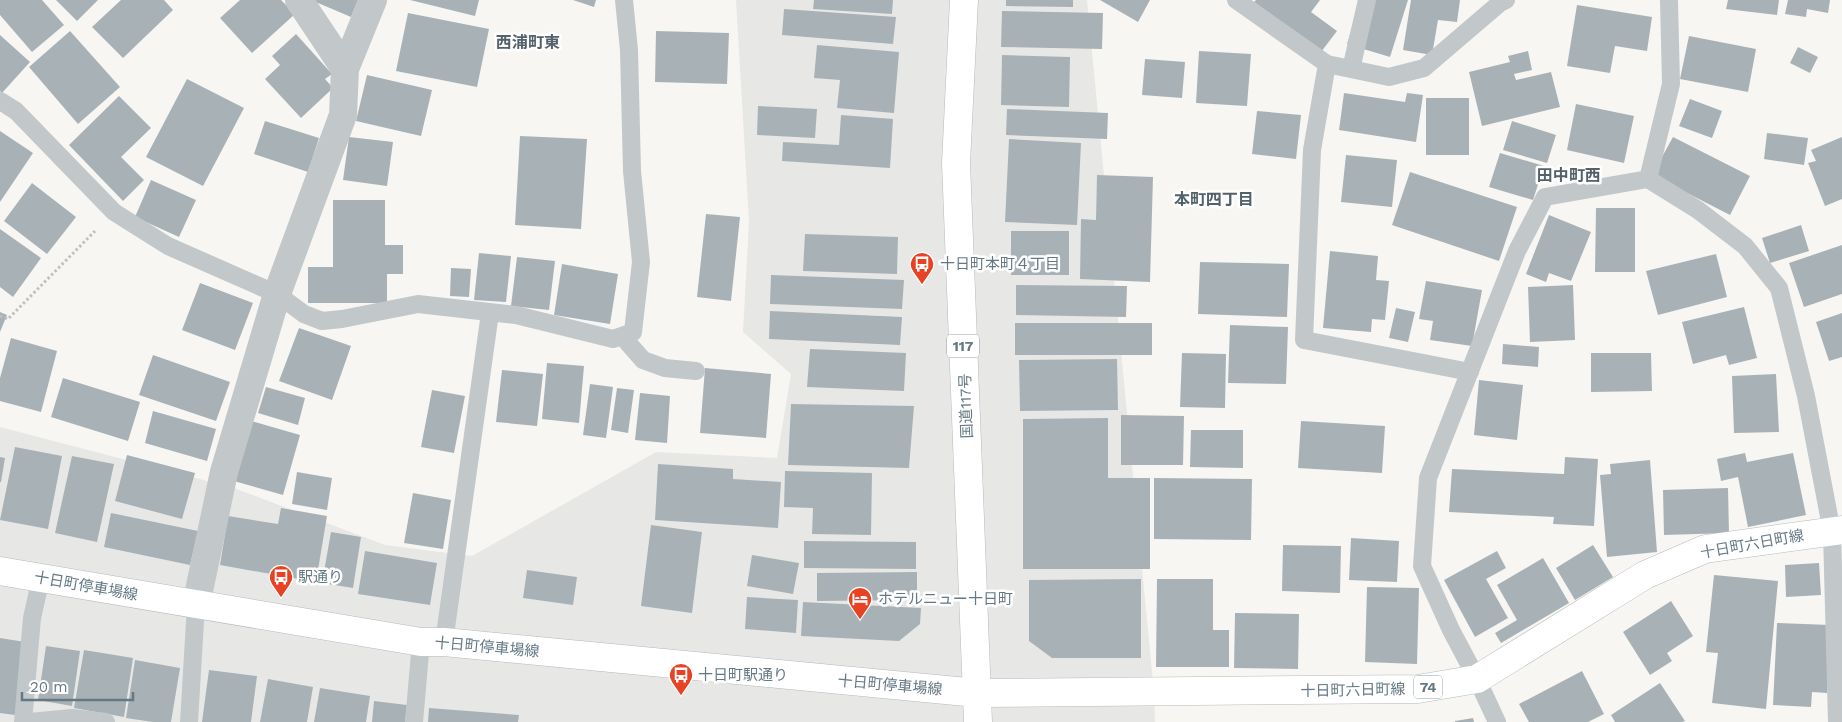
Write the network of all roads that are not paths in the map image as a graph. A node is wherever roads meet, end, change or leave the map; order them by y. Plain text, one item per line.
1 (299, 0) edge
2 (373, 0) edge
3 (624, 0) edge
4 (964, 0) edge
5 (1236, 0) edge
6 (1367, 0) edge
7 (1506, 0) edge
8 (1669, 0) edge
9 (1327, 64) junction
10 (345, 69) junction
11 (1351, 69) junction
12 (0, 101) edge
13 (1648, 180) junction
14 (277, 294) junction
15 (490, 313) junction
16 (622, 336) junction
17 (696, 371) dead end
18 (1470, 372) junction
19 (1837, 531) edge
20 (0, 571) edge
21 (41, 578) junction
22 (196, 605) junction
23 (433, 642) junction
24 (1477, 679) junction
25 (977, 693) junction
26 (23, 722) edge
27 (30, 722) edge
28 (106, 722) edge
29 (189, 722) edge
30 (414, 722) edge
31 (978, 722) edge
32 (1497, 722) edge
33 (1837, 722) edge

1 - 10 street
2 - 10 street
3 - 16 lane
4 - 25 main road, 国道117号 / 117
5 - 9 lane
6 - 11 lane
7 - 11 lane
8 - 13 lane
9 - 11 lane
9 - 18 lane
10 - 14 street
12 - 14 lane
13 - 18 lane
13 - 19 lane
14 - 15 lane
14 - 22 street
15 - 16 lane
15 - 23 lane
16 - 17 lane
18 - 24 lane
19 - 24 main road, 十日町六日町線 / 74
19 - 33 lane
20 - 21 main road, 十日町停車場線
21 - 22 main road, 十日町停車場線
21 - 26 lane
22 - 23 main road, 十日町停車場線
22 - 29 lane
23 - 25 main road, 十日町停車場線
23 - 30 lane
24 - 25 main road, 十日町六日町線 / 74
24 - 32 lane
25 - 31 main road, 国道117号 / 117
27 - 28 lane

